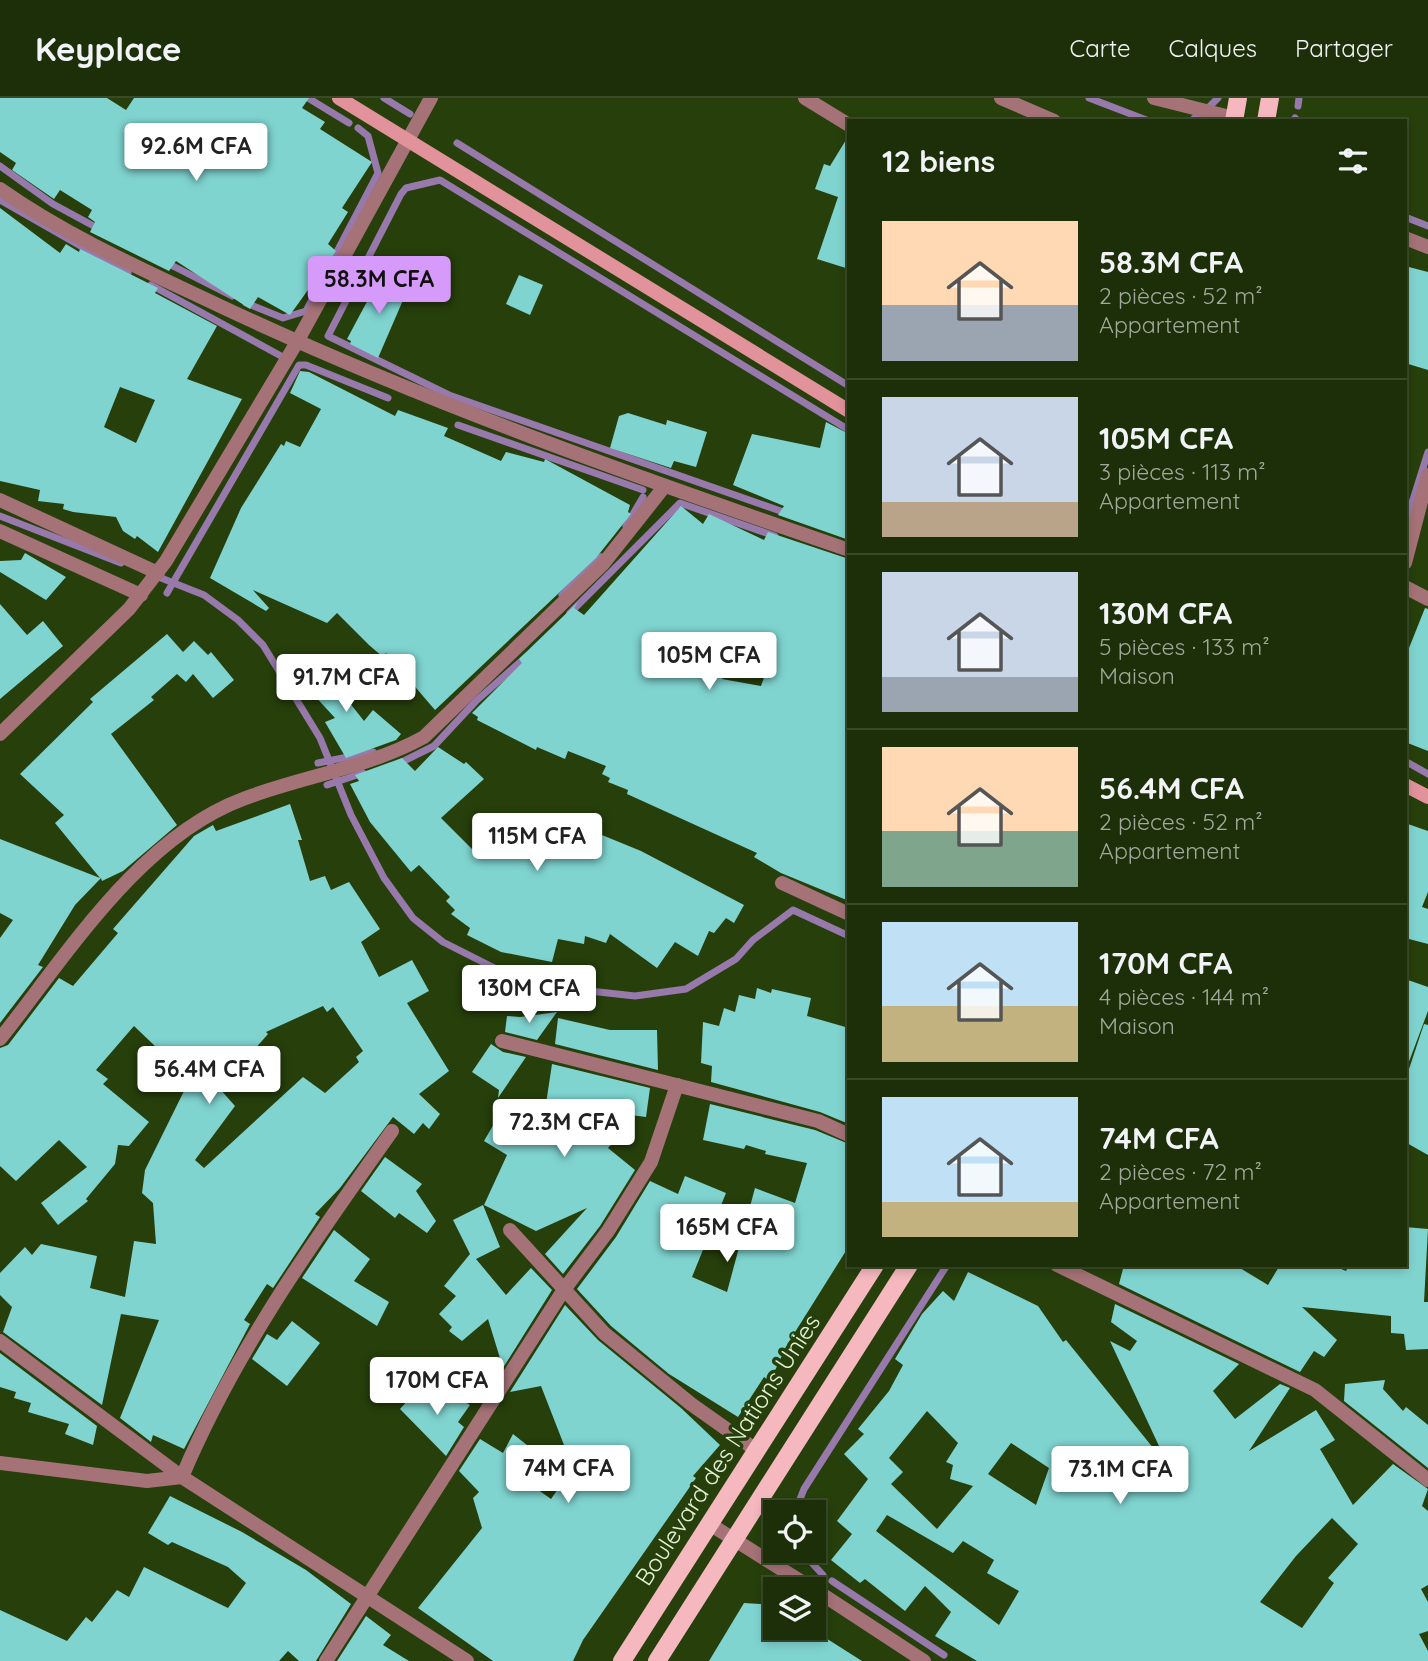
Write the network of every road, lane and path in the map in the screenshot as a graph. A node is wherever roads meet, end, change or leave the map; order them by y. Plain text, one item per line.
1 (339, 98) edge
2 (431, 98) edge
3 (805, 98) edge
4 (1001, 98) edge
5 (1154, 98) edge
6 (1238, 98) edge
7 (1270, 98) edge
8 (1049, 119) edge
9 (1234, 119) edge
10 (1266, 119) edge
11 (847, 124) edge
12 (409, 140) junction
13 (0, 189) edge
14 (1407, 240) edge
15 (1428, 247) edge
16 (297, 342) junction
17 (847, 410) edge
18 (1428, 475) edge
19 (664, 486) junction
20 (0, 500) edge
21 (0, 531) edge
22 (847, 549) edge
23 (1407, 555) edge
24 (158, 573) junction
25 (1407, 588) edge
26 (141, 595) junction
27 (1428, 598) edge
28 (0, 734) edge
29 (1407, 786) edge
30 (1428, 796) edge
31 (782, 883) dead end
32 (847, 913) edge
33 (0, 1039) edge
34 (502, 1041) dead end
35 (677, 1086) junction
36 (392, 1131) dead end
37 (847, 1134) edge
38 (510, 1230) dead end
39 (874, 1267) edge
40 (908, 1267) edge
41 (1061, 1267) edge
42 (563, 1291) junction
43 (0, 1340) edge
44 (756, 1450) junction
45 (0, 1463) edge
46 (182, 1477) junction
47 (1428, 1480) edge
48 (708, 1523) junction
49 (735, 1539) junction
50 (794, 1577) edge
51 (369, 1595) junction
52 (826, 1597) edge
53 (326, 1661) edge
54 (467, 1661) edge
55 (622, 1661) edge
56 (657, 1661) edge
57 (924, 1661) edge

1 - 12 street
2 - 12 street
3 - 11 street
4 - 8 street
5 - 9 street
6 - 9 main road
7 - 10 main road
12 - 16 street
12 - 17 street
13 - 16 street
14 - 15 street
16 - 19 street
16 - 24 street
18 - 23 street
19 - 22 street
19 - 33 street
20 - 24 street
21 - 26 street
24 - 26 street
25 - 27 street
26 - 28 street
29 - 30 street
31 - 32 street
34 - 35 street
35 - 37 street
35 - 42 street
36 - 46 street
38 - 42 street
39 - 44 main road, Boulevard des Nations Unies
40 - 49 main road
41 - 47 street
42 - 44 street
42 - 51 street
43 - 46 street
44 - 48 main road, Boulevard des Nations Unies
45 - 46 street
46 - 51 street
48 - 49 street
48 - 55 main road, Boulevard des Nations Unies
49 - 50 street
49 - 56 main road
51 - 53 street
51 - 54 street
52 - 57 street

